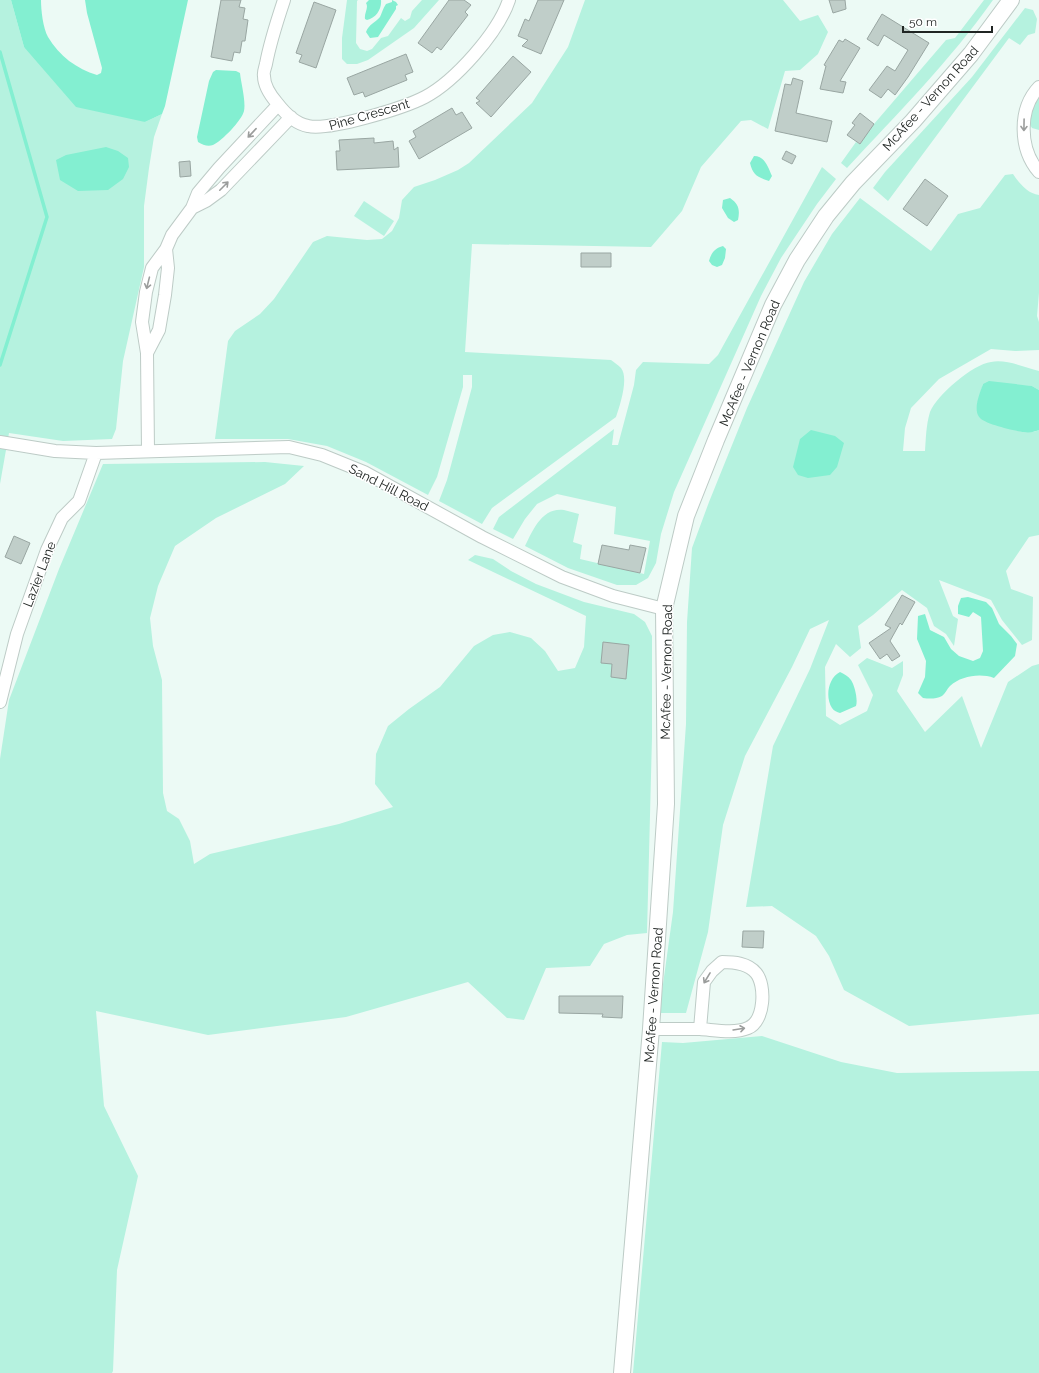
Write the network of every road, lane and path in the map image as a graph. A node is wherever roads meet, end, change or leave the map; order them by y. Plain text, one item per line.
1 (284, 0) edge
2 (509, 0) edge
3 (1011, 0) edge
4 (1039, 86) edge
5 (284, 111) junction
6 (1039, 172) edge
7 (192, 208) junction
8 (166, 249) junction
9 (147, 353) junction
10 (0, 442) edge
11 (148, 451) junction
12 (96, 453) junction
13 (664, 610) junction
14 (0, 702) edge
15 (651, 1029) junction
16 (700, 1029) junction
17 (622, 1373) edge

1 - 5 street
2 - 5 street, Pine Crescent
3 - 13 main road, McAfee - Vernon Road
4 -> 6 street
5 -> 7 street
7 -> 5 street
7 - 8 street
8 - 9 street
8 -> 9 street
9 - 11 street
10 - 12 street, Sand Hill Road
11 - 12 street, Sand Hill Road
11 - 13 street, Sand Hill Road
12 - 14 street, Lazier Lane
13 - 15 main road, McAfee - Vernon Road
15 - 16 street
15 - 17 main road, McAfee - Vernon Road
16 -> 16 street

